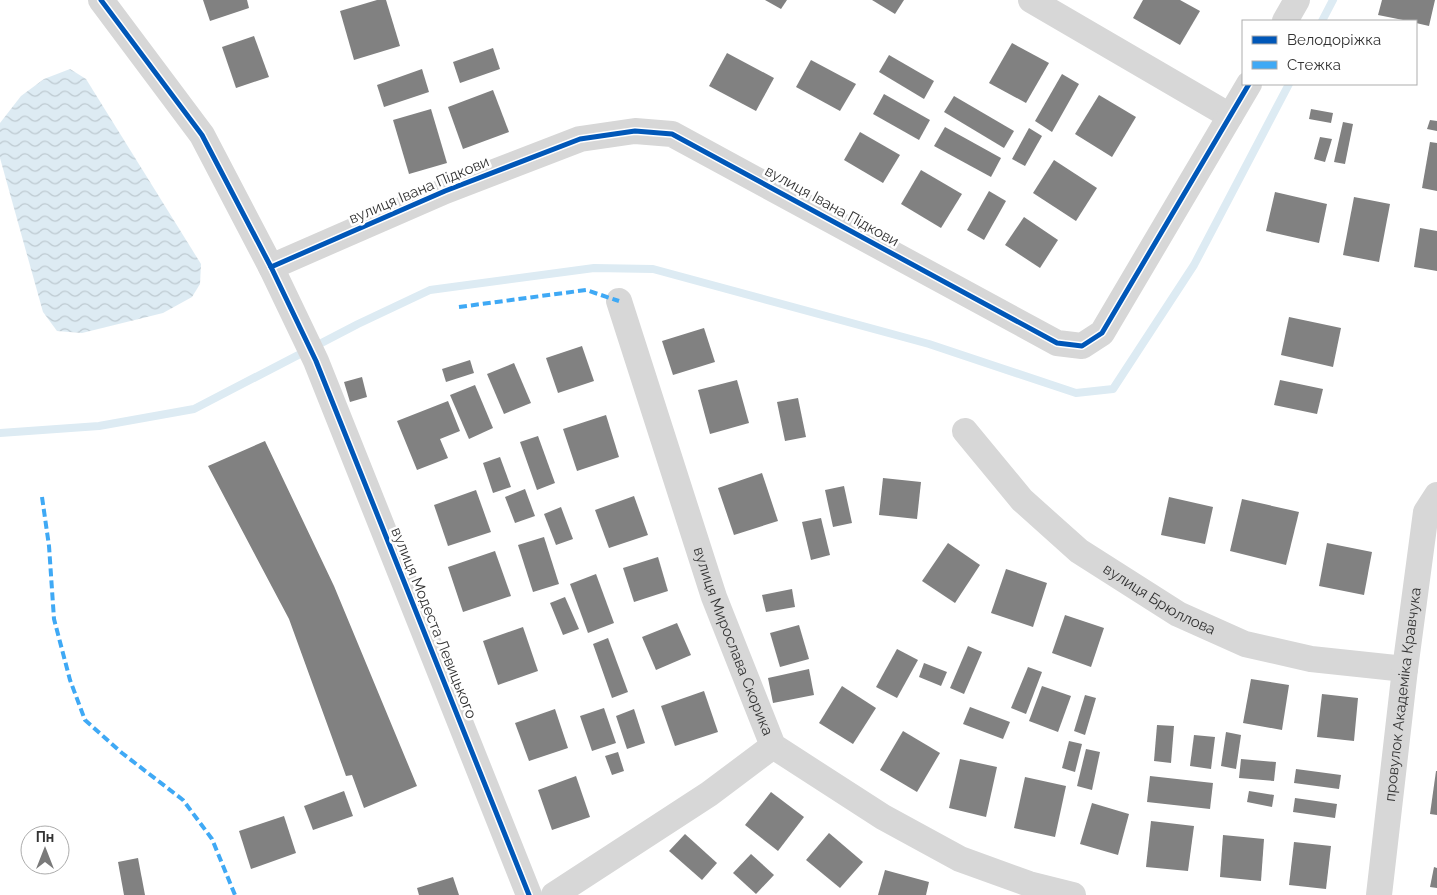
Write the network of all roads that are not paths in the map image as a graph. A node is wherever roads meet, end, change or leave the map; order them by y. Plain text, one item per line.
1 (101, 0) edge
2 (1031, 0) edge
3 (1297, 0) edge
4 (1286, 20) edge
5 (1248, 85) edge
6 (1230, 116) junction
7 (271, 267) junction
8 (619, 301) dead end
9 (965, 431) dead end
10 (1437, 495) edge
11 (1405, 669) junction
12 (773, 746) junction
13 (529, 895) edge
14 (554, 895) edge
15 (1073, 895) edge
16 (1379, 895) edge

1 - 7 street
2 - 6 street
3 - 4 street
5 - 6 street, вулиця Івана Підкови
6 - 7 street, вулиця Івана Підкови
7 - 13 street, вулиця Модеста Левицького
8 - 12 street, вулиця Мирослава Скорика
9 - 11 street, вулиця Брюллова
10 - 11 street, провулок Академіка Кравчука
11 - 16 street, провулок Академіка Кравчука
12 - 14 street
12 - 15 street, вулиця Мирослава Скорика

